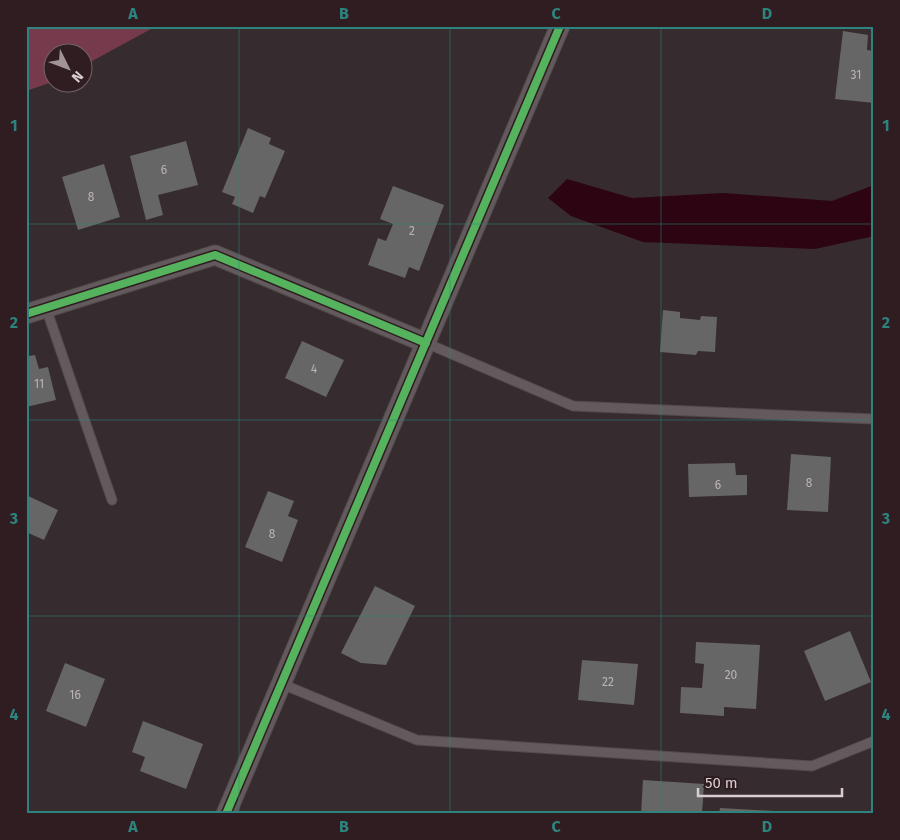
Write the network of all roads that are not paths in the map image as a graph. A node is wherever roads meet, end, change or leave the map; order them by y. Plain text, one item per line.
1 (560, 26) edge
2 (46, 308) junction
3 (26, 314) edge
4 (426, 343) junction
5 (874, 419) edge
6 (112, 500) dead end
7 (282, 684) junction
8 (874, 741) edge
9 (226, 814) edge

1 - 4 street
2 - 3 street
2 - 4 street
2 - 6 lane
4 - 5 lane
4 - 7 street
7 - 8 lane
7 - 9 street

